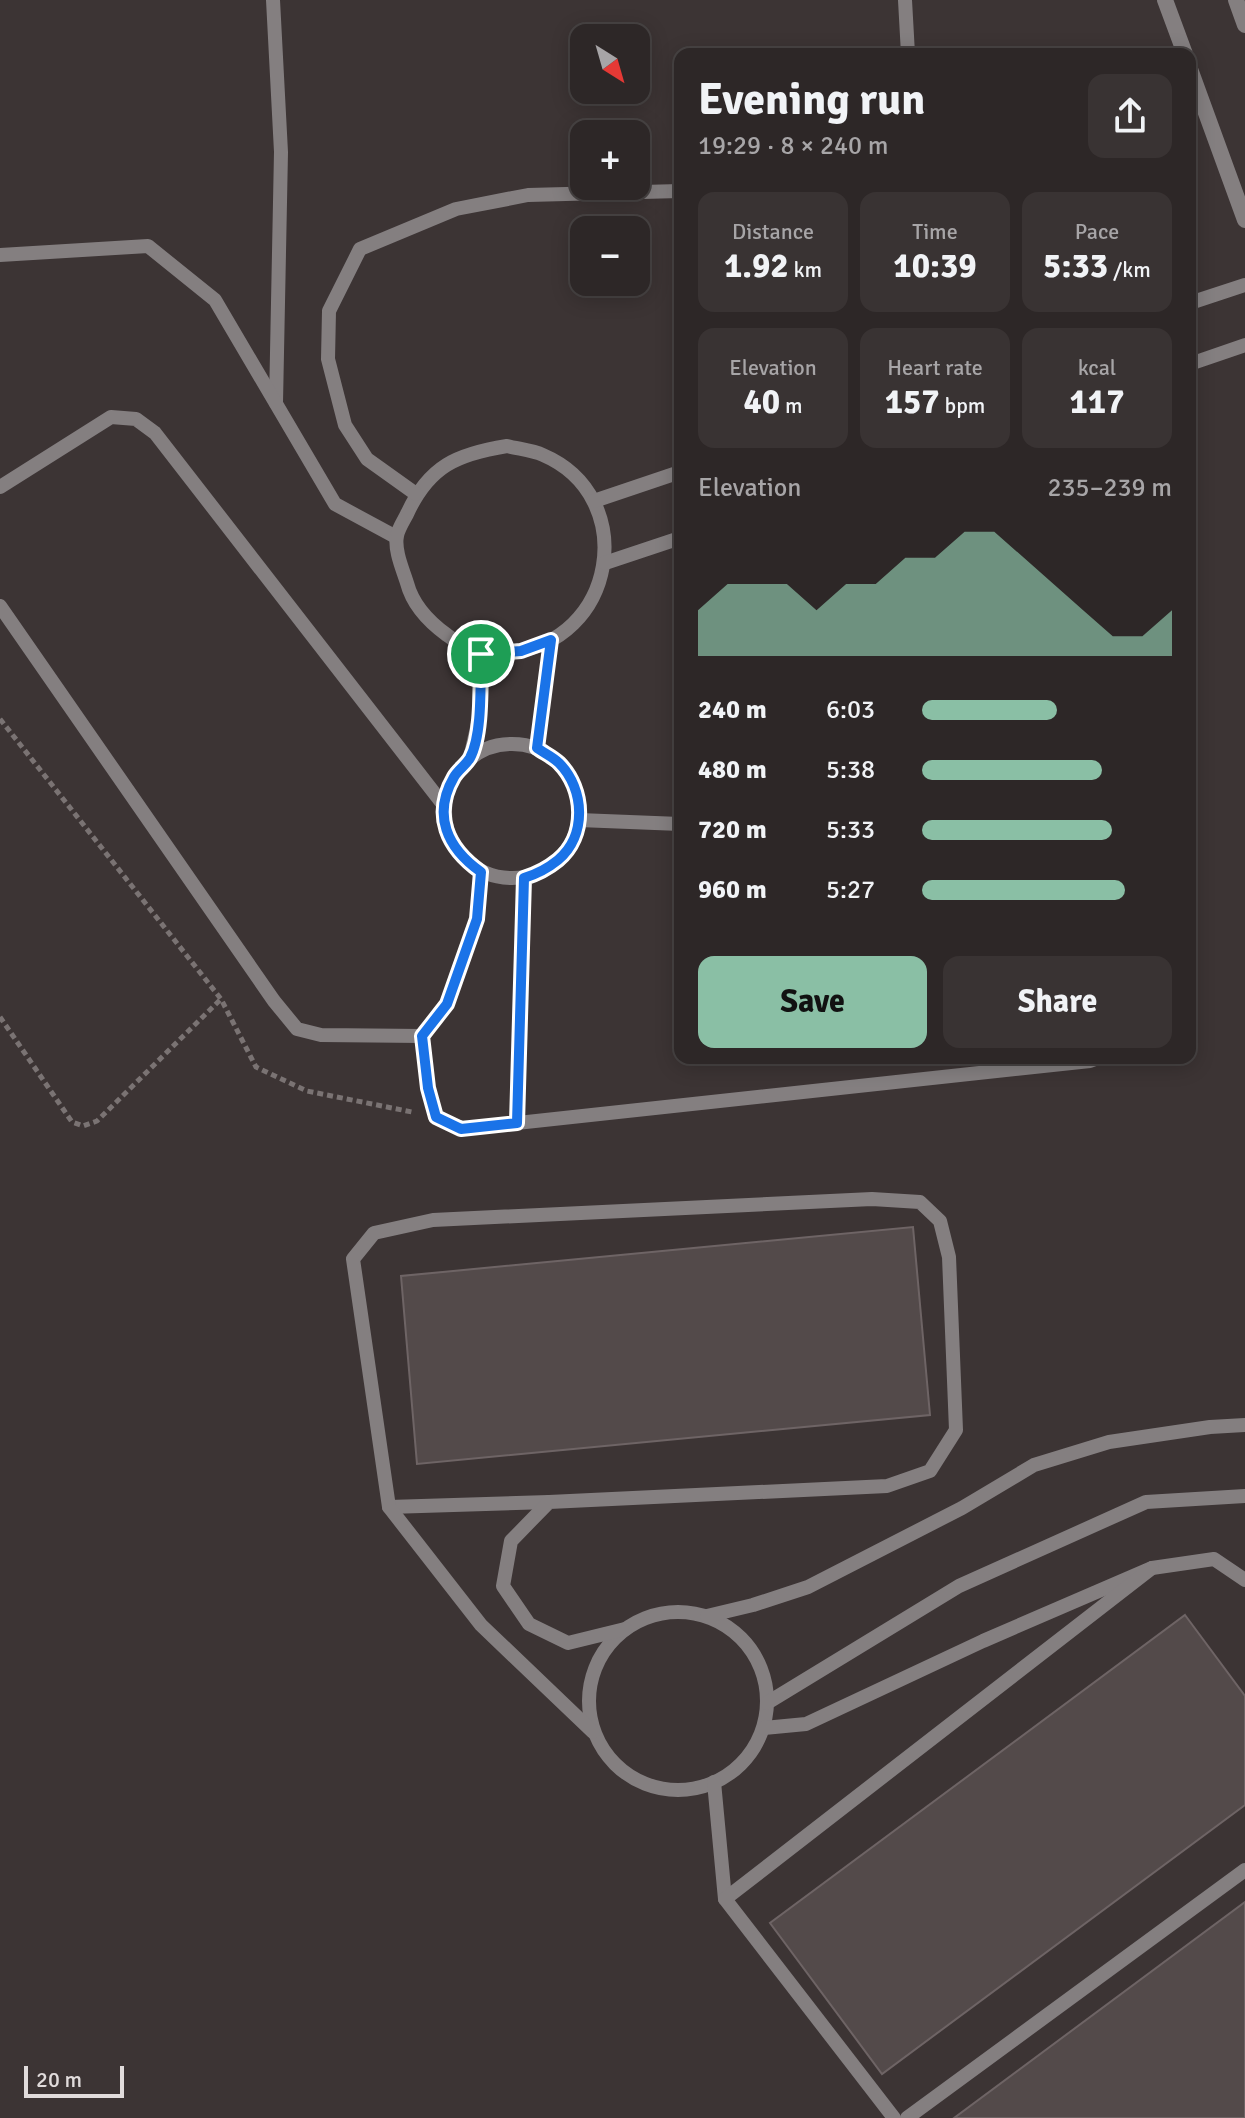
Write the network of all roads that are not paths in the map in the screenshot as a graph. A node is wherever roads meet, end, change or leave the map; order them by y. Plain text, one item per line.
1 (273, 0) edge
2 (905, 0) edge
3 (1165, 0) edge
4 (1236, 0) edge
5 (1245, 25) edge
6 (908, 48) edge
7 (1183, 48) edge
8 (1196, 85) edge
9 (674, 191) edge
10 (1245, 220) edge
11 (0, 255) edge
12 (1245, 285) edge
13 (1196, 301) edge
14 (1245, 345) edge
15 (1196, 362) edge
16 (276, 403) junction
17 (674, 474) edge
18 (0, 487) edge
19 (416, 494) junction
20 (594, 501) junction
21 (396, 537) junction
22 (674, 540) edge
23 (605, 563) junction
24 (0, 606) edge
25 (551, 640) junction
26 (481, 654) junction
27 (537, 748) junction
28 (470, 758) junction
29 (442, 803) junction
30 (579, 820) junction
31 (674, 824) edge
32 (481, 872) junction
33 (524, 878) junction
34 (422, 1036) junction
35 (1065, 1064) edge
36 (517, 1123) junction
37 (1245, 1425) edge
38 (1245, 1496) edge
39 (549, 1502) junction
40 (389, 1507) junction
41 (1152, 1568) junction
42 (1245, 1580) edge
43 (707, 1616) junction
44 (625, 1629) junction
45 (767, 1703) junction
46 (764, 1728) junction
47 (593, 1732) junction
48 (714, 1782) junction
49 (1245, 1870) edge
50 (725, 1899) junction
51 (894, 2118) edge
52 (907, 2118) edge

1 - 16 lane
2 - 6 lane
3 - 7 street
4 - 5 street
8 - 10 street
9 - 19 lane
11 - 16 lane
12 - 13 lane
14 - 15 lane
16 - 21 lane
17 - 20 lane
18 - 29 lane
19 - 20 lane
19 - 21 lane
20 - 23 lane
21 - 26 lane
22 - 23 lane
23 - 25 lane
24 - 34 lane
25 - 26 lane
25 - 27 lane
26 - 28 lane
27 - 28 lane
27 - 30 lane
28 - 29 lane
29 - 32 lane
30 - 31 lane
30 - 33 lane
32 - 33 lane
32 - 34 lane
33 - 36 lane
34 - 36 lane
35 - 36 lane
37 - 43 lane
38 - 45 lane
39 - 40 lane
39 - 40 lane
39 - 44 lane
40 - 47 lane
41 - 42 lane
41 - 46 lane
41 - 50 lane
43 - 44 lane
43 - 45 lane
44 - 47 lane
45 - 46 lane
46 - 48 lane
47 - 48 lane
48 - 50 lane
49 - 52 lane
50 - 51 lane

